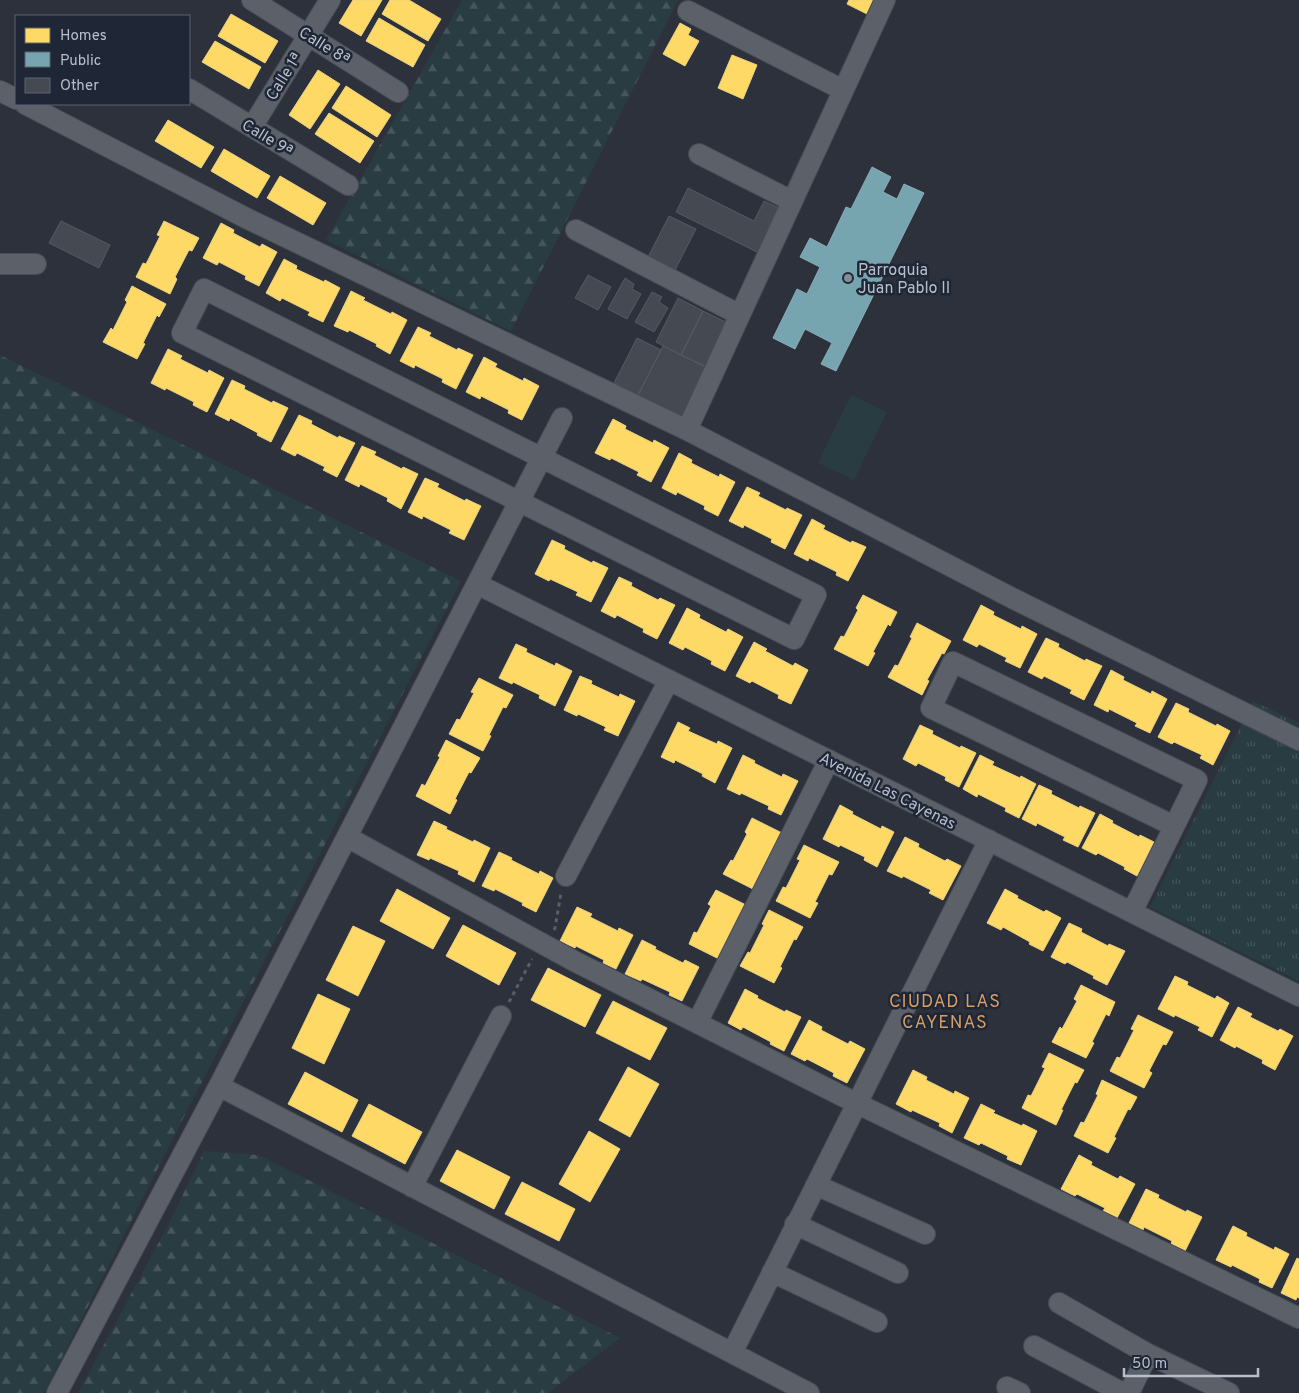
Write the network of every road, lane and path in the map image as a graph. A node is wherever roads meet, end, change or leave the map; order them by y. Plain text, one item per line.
1 (252, 0) edge
2 (330, 0) edge
3 (885, 0) edge
4 (688, 11) dead end
5 (308, 34) junction
6 (190, 90) edge
7 (844, 90) junction
8 (0, 91) edge
9 (398, 92) dead end
10 (15, 98) edge
11 (27, 105) edge
12 (252, 127) junction
13 (699, 154) dead end
14 (348, 186) dead end
15 (792, 201) junction
16 (576, 230) dead end
17 (0, 264) edge
18 (36, 264) dead end
19 (740, 315) junction
20 (562, 418) dead end
21 (686, 430) junction
22 (542, 458) junction
23 (519, 502) junction
24 (477, 584) junction
25 (669, 680) junction
26 (1299, 740) edge
27 (829, 760) junction
28 (1174, 826) junction
29 (347, 837) junction
30 (989, 840) junction
31 (566, 876) dead end
32 (1132, 912) junction
33 (1299, 996) edge
34 (502, 1016) dead end
35 (697, 1023) junction
36 (219, 1086) junction
37 (856, 1103) junction
38 (816, 1185) junction
39 (412, 1187) junction
40 (796, 1224) junction
41 (925, 1234) dead end
42 (772, 1272) junction
43 (898, 1273) dead end
44 (1059, 1303) dead end
45 (1299, 1318) edge
46 (877, 1322) dead end
47 (1034, 1346) dead end
48 (732, 1353) junction
49 (1148, 1354) junction
50 (57, 1393) edge
51 (809, 1393) edge
52 (1123, 1393) edge
53 (1129, 1393) edge
54 (1229, 1393) edge

1 - 5 street, Calle 8ª
2 - 5 street, Calle 1ª
3 - 7 street
4 - 7 street
5 - 9 street, Calle 8ª
5 - 12 street, Calle 1ª
6 - 12 street, Calle 9ª
7 - 15 street
8 - 10 street
11 - 21 street
12 - 14 street, Calle 9ª
13 - 15 street
15 - 19 street
16 - 19 street
17 - 18 street
19 - 21 street
20 - 22 street
21 - 26 street
22 - 23 street
22 - 23 street
22 - 23 street
23 - 24 street
24 - 25 street, Avenida Las Cayenas
24 - 29 street
25 - 27 street, Avenida Las Cayenas
25 - 31 street
27 - 30 street, Avenida Las Cayenas
27 - 35 street
28 - 28 street
28 - 32 street
29 - 35 street
29 - 36 street
30 - 32 street, Avenida Las Cayenas
30 - 37 street
32 - 33 street, Avenida Las Cayenas
34 - 39 street
35 - 37 street
36 - 39 street
36 - 50 street
37 - 38 street
37 - 45 street
38 - 40 street
38 - 41 street
39 - 48 street
40 - 42 street
40 - 43 street
42 - 46 street
42 - 48 street
44 - 49 street
47 - 52 street
48 - 51 street
49 - 53 street
49 - 54 street

